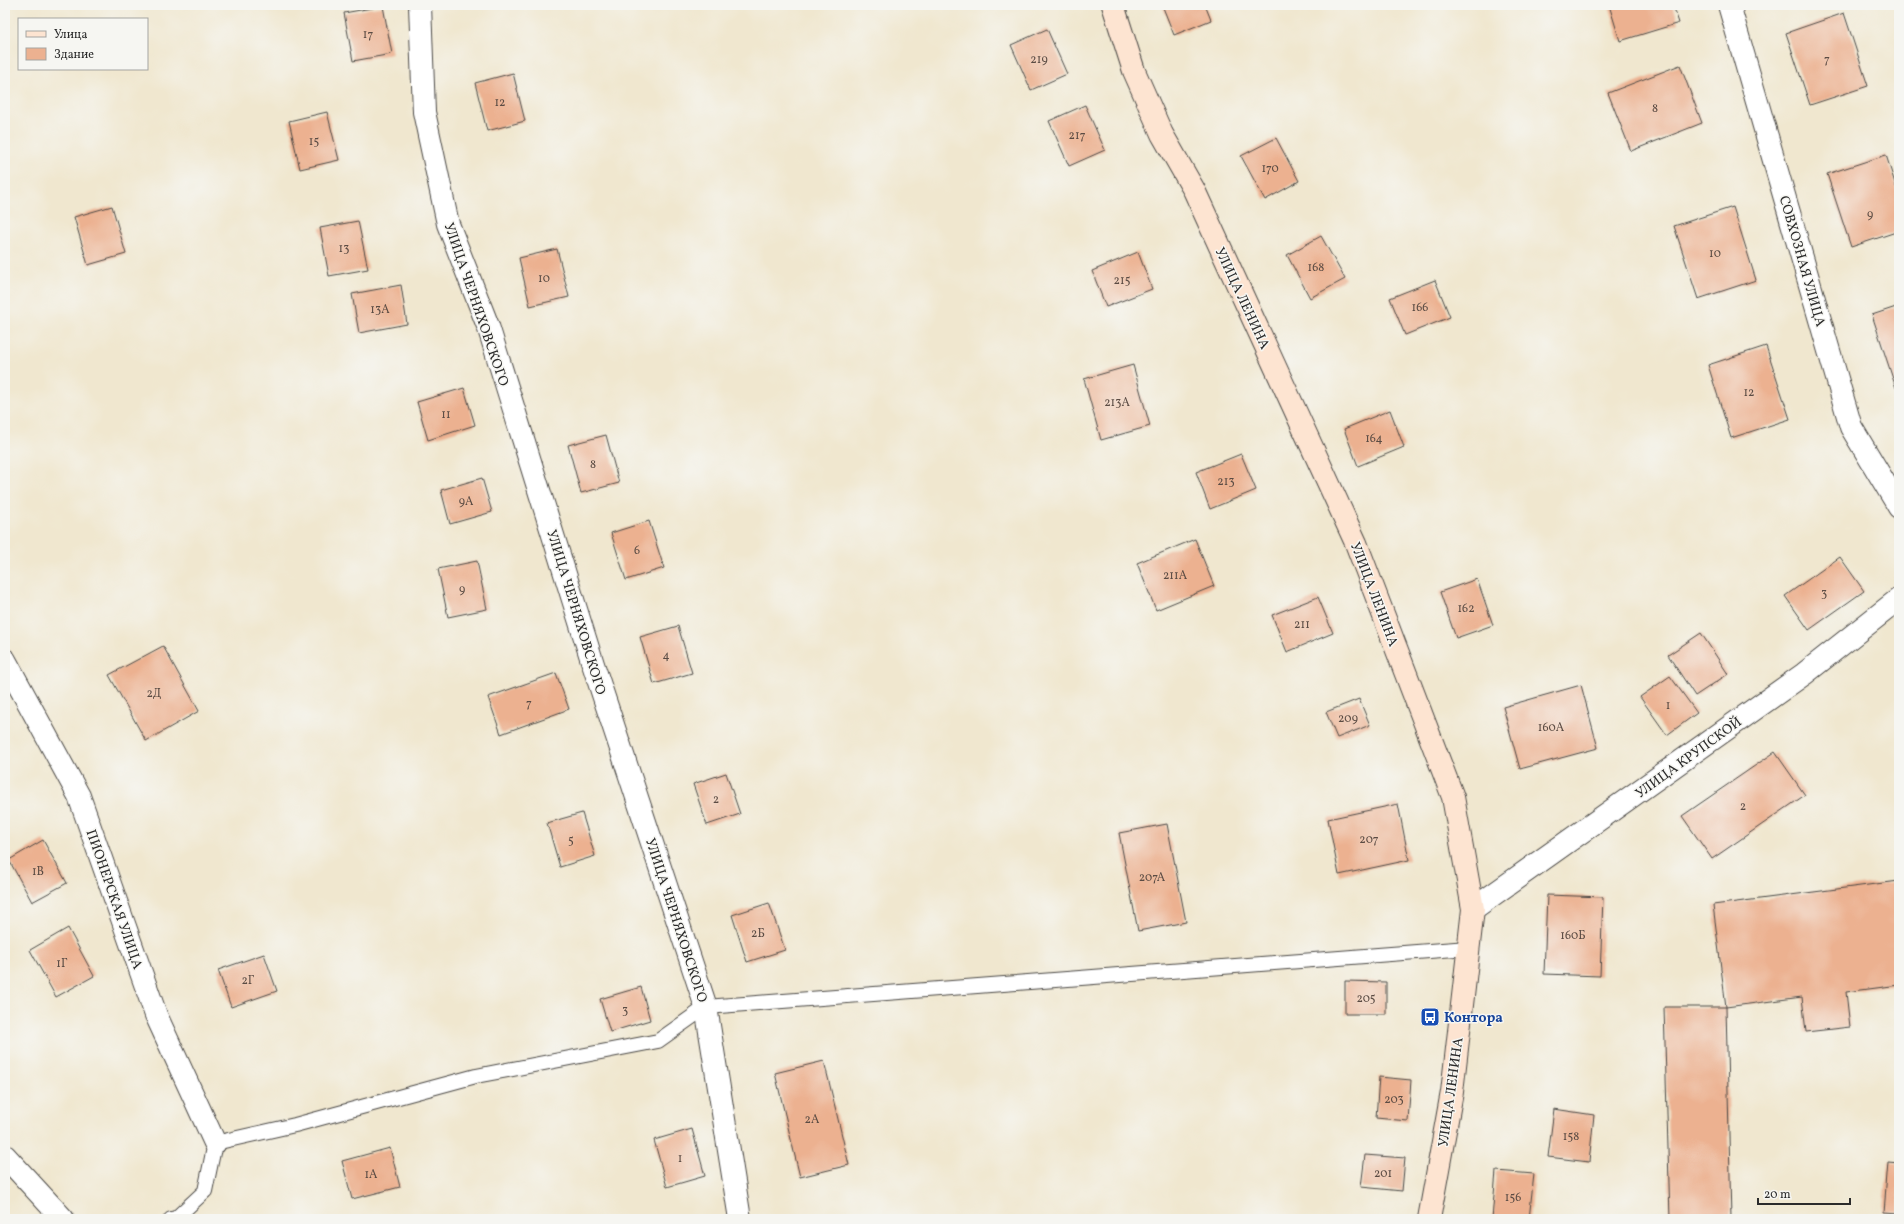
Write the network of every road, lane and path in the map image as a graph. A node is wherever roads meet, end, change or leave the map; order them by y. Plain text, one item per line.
1 (420, 5) edge
2 (1113, 5) edge
3 (1729, 5) edge
4 (1899, 507) edge
5 (1899, 600) edge
6 (5, 660) edge
7 (1473, 909) junction
8 (1468, 948) junction
9 (706, 1007) junction
10 (215, 1143) junction
11 (5, 1156) edge
12 (63, 1219) edge
13 (171, 1219) edge
14 (740, 1219) edge
15 (1429, 1219) edge

1 - 9 street, УЛИЦА ЧЕРНЯХОВСКОГО
2 - 7 main road, УЛИЦА ЛЕНИНА
3 - 4 street, СОВХОЗНАЯ УЛИЦА
5 - 7 street, УЛИЦА КРУПСКОЙ
6 - 10 street, ПИОНЕРСКАЯ УЛИЦА
7 - 8 main road, УЛИЦА ЛЕНИНА
8 - 9 lane
8 - 15 main road, УЛИЦА ЛЕНИНА
9 - 10 lane
9 - 14 street, УЛИЦА ЧЕРНЯХОВСКОГО
10 - 13 lane
11 - 12 street

